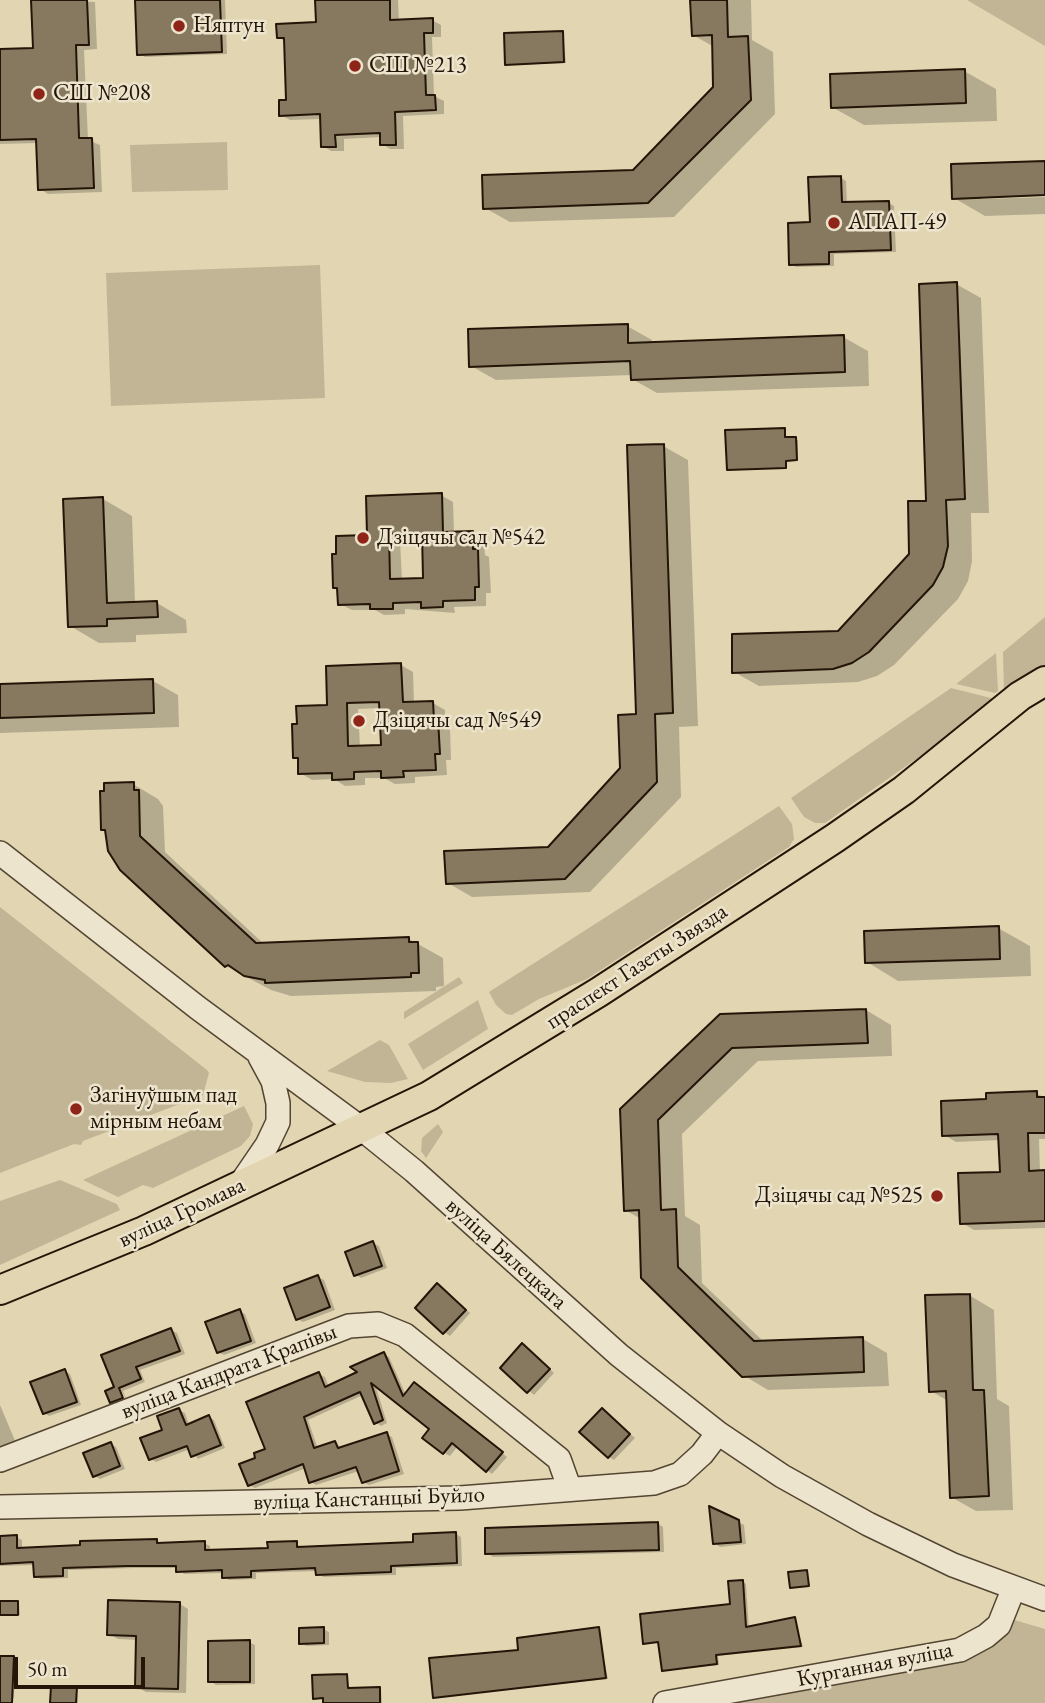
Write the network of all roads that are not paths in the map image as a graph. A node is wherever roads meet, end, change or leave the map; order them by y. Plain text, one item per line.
1 (1045, 681) edge
2 (1045, 693) edge
3 (904, 790) junction
4 (0, 853) edge
5 (256, 1052) junction
6 (362, 1129) junction
7 (237, 1188) junction
8 (0, 1290) edge
9 (718, 1433) junction
10 (0, 1460) edge
11 (569, 1487) junction
12 (0, 1507) edge
13 (1013, 1590) junction
14 (1045, 1599) edge
15 (664, 1703) edge

1 - 3 main road, праспект Газеты Звязда
2 - 3 main road, праспект Газеты Звязда
3 - 6 main road, праспект Газеты Звязда
4 - 5 street, вуліца Бялецкага
5 - 6 street, вуліца Бялецкага
5 - 7 street
6 - 7 main road, вуліца Громава
6 - 9 street, вуліца Бялецкага
7 - 8 main road, вуліца Громава
9 - 11 street, вуліца Канстанцыі Буйло
9 - 13 street, вуліца Бялецкага
10 - 11 street, вуліца Кандрата Крапівы
11 - 12 street, вуліца Канстанцыі Буйло
13 - 14 street, вуліца Бялецкага
13 - 15 street, Курганная вуліца

